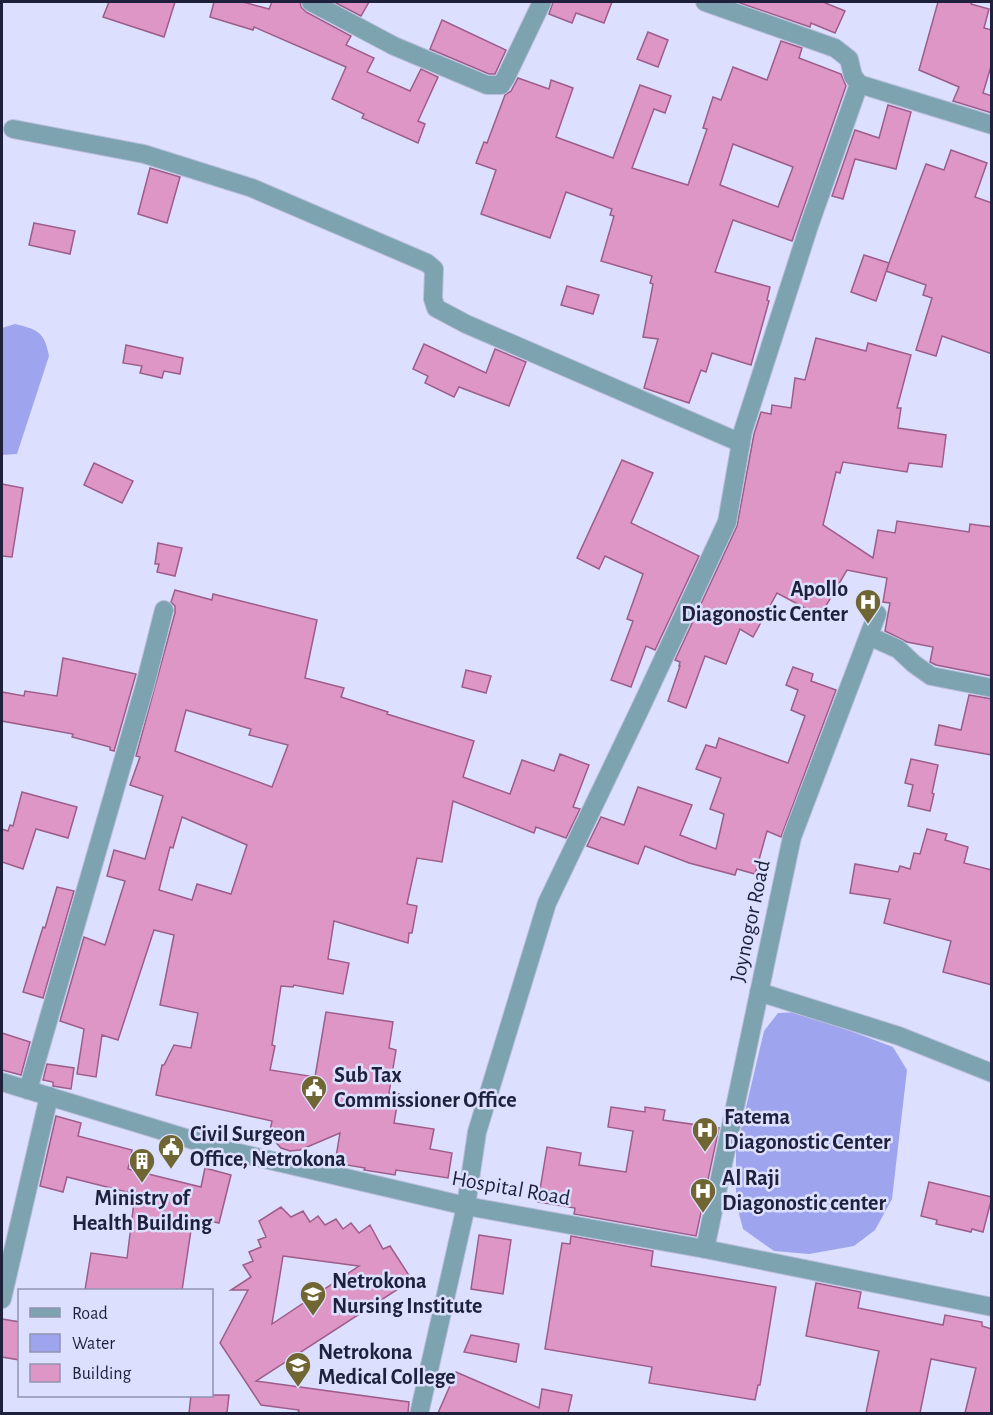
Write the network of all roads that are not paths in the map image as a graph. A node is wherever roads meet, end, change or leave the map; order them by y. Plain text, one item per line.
1 (311, 2) edge
2 (542, 2) edge
3 (705, 2) edge
4 (859, 84) junction
5 (992, 125) edge
6 (13, 129) dead end
7 (741, 443) junction
8 (164, 610) dead end
9 (878, 614) dead end
10 (869, 636) junction
11 (992, 688) edge
12 (759, 992) junction
13 (992, 1073) edge
14 (2, 1082) edge
15 (28, 1090) junction
16 (50, 1096) junction
17 (466, 1206) junction
18 (705, 1248) junction
19 (2, 1299) edge
20 (992, 1307) edge
21 (419, 1413) edge

1 - 2 street
3 - 4 street
4 - 5 street
4 - 7 street
6 - 7 street
7 - 17 street
8 - 15 street
9 - 10 street, Joynogor Road
10 - 11 street
10 - 12 street, Joynogor Road
12 - 13 street
12 - 18 street, Joynogor Road
14 - 15 street, Hospital Road
15 - 16 street, Hospital Road
16 - 17 street, Hospital Road
16 - 19 street
17 - 18 street, Hospital Road
17 - 21 street
18 - 20 street, Hospital Road

